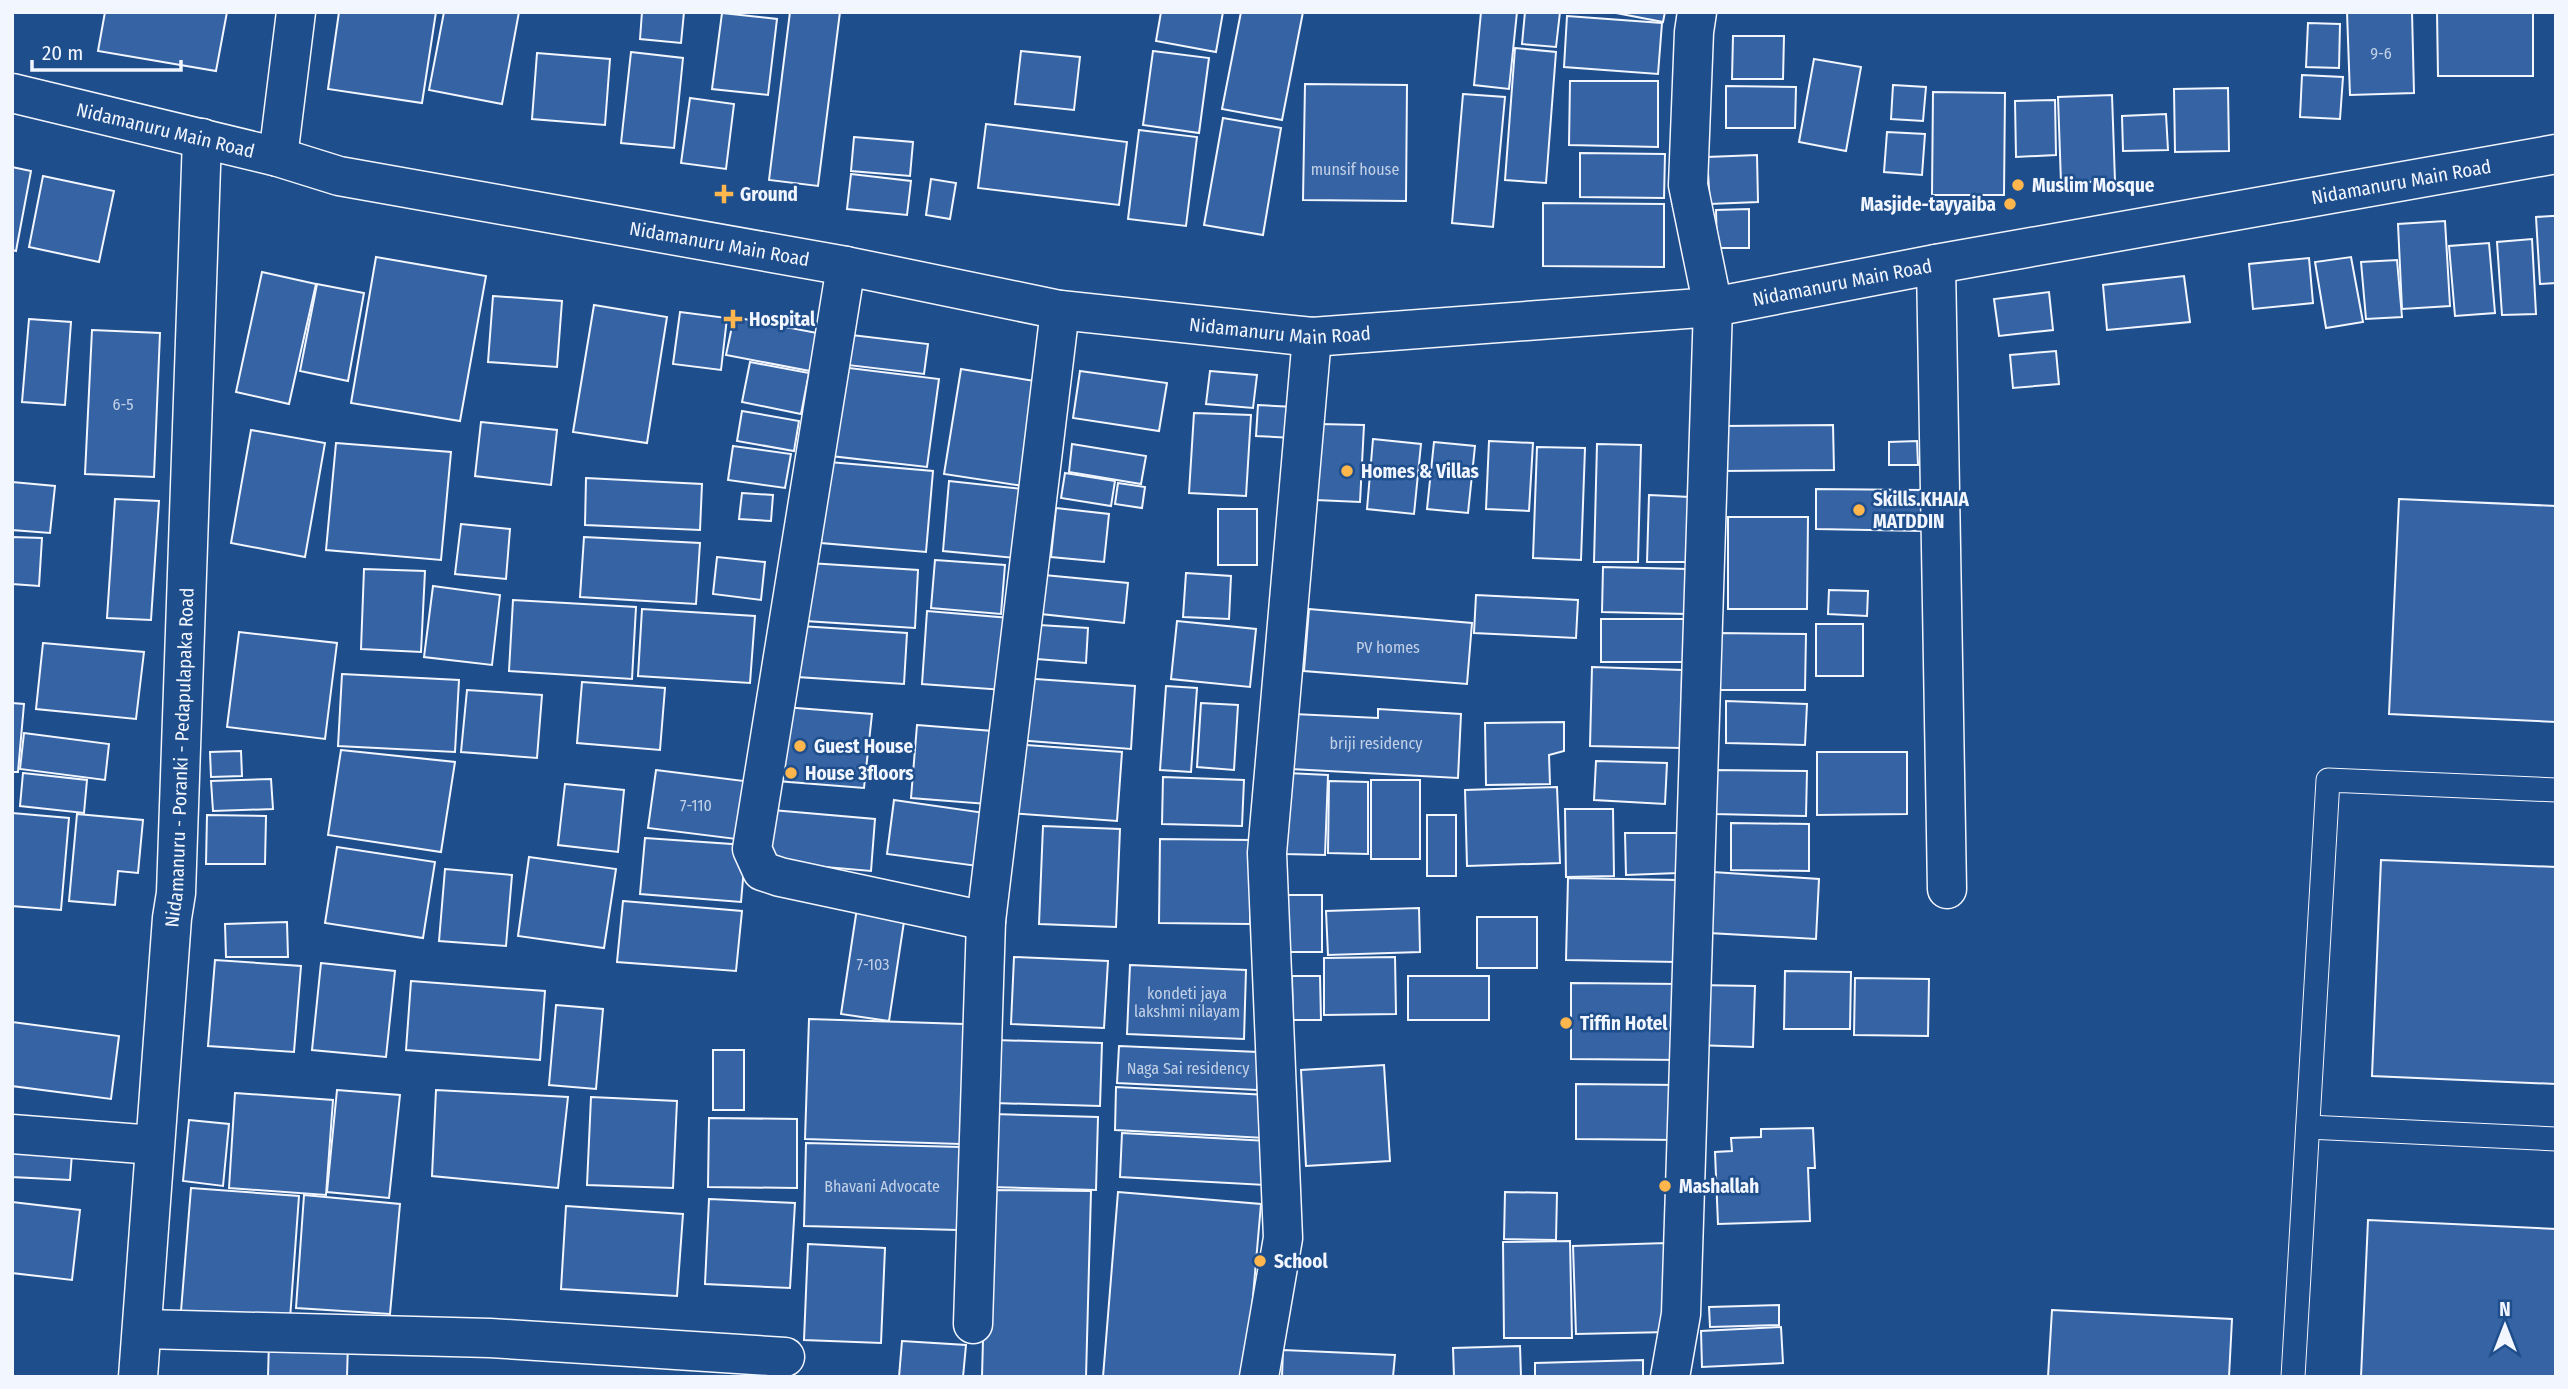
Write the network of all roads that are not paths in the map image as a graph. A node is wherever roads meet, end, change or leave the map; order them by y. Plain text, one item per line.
1 (296, 12) edge
2 (1696, 12) edge
3 (12, 93) edge
4 (202, 138) junction
5 (2556, 154) edge
6 (278, 157) junction
7 (1936, 264) junction
8 (846, 267) junction
9 (1713, 307) junction
10 (1060, 310) junction
11 (1312, 337) junction
12 (2556, 790) edge
13 (1947, 889) dead end
14 (986, 921) junction
15 (2308, 1127) junction
16 (12, 1134) edge
17 (2556, 1139) edge
18 (154, 1145) junction
19 (973, 1324) dead end
20 (143, 1329) junction
21 (785, 1357) dead end
22 (138, 1377) edge
23 (1259, 1377) edge
24 (1670, 1377) edge
25 (2293, 1377) edge

1 - 6 street
2 - 9 street
3 - 4 street, Nidamanuru Main Road
4 - 6 street, Nidamanuru Main Road
4 - 18 street, Nidamanuru - Poranki - Pedapulapaka Road
5 - 7 street, Nidamanuru Main Road
6 - 8 street, Nidamanuru Main Road
7 - 9 street, Nidamanuru Main Road
7 - 13 street
8 - 10 street, Nidamanuru Main Road
8 - 14 street
9 - 11 street, Nidamanuru Main Road
9 - 24 street
10 - 11 street, Nidamanuru Main Road
10 - 14 street
11 - 23 street
12 - 15 lane
14 - 19 street
15 - 17 lane
15 - 25 lane
16 - 18 street
18 - 20 street, Nidamanuru - Poranki - Pedapulapaka Road
20 - 21 street
20 - 22 street, Nidamanuru - Poranki - Pedapulapaka Road

